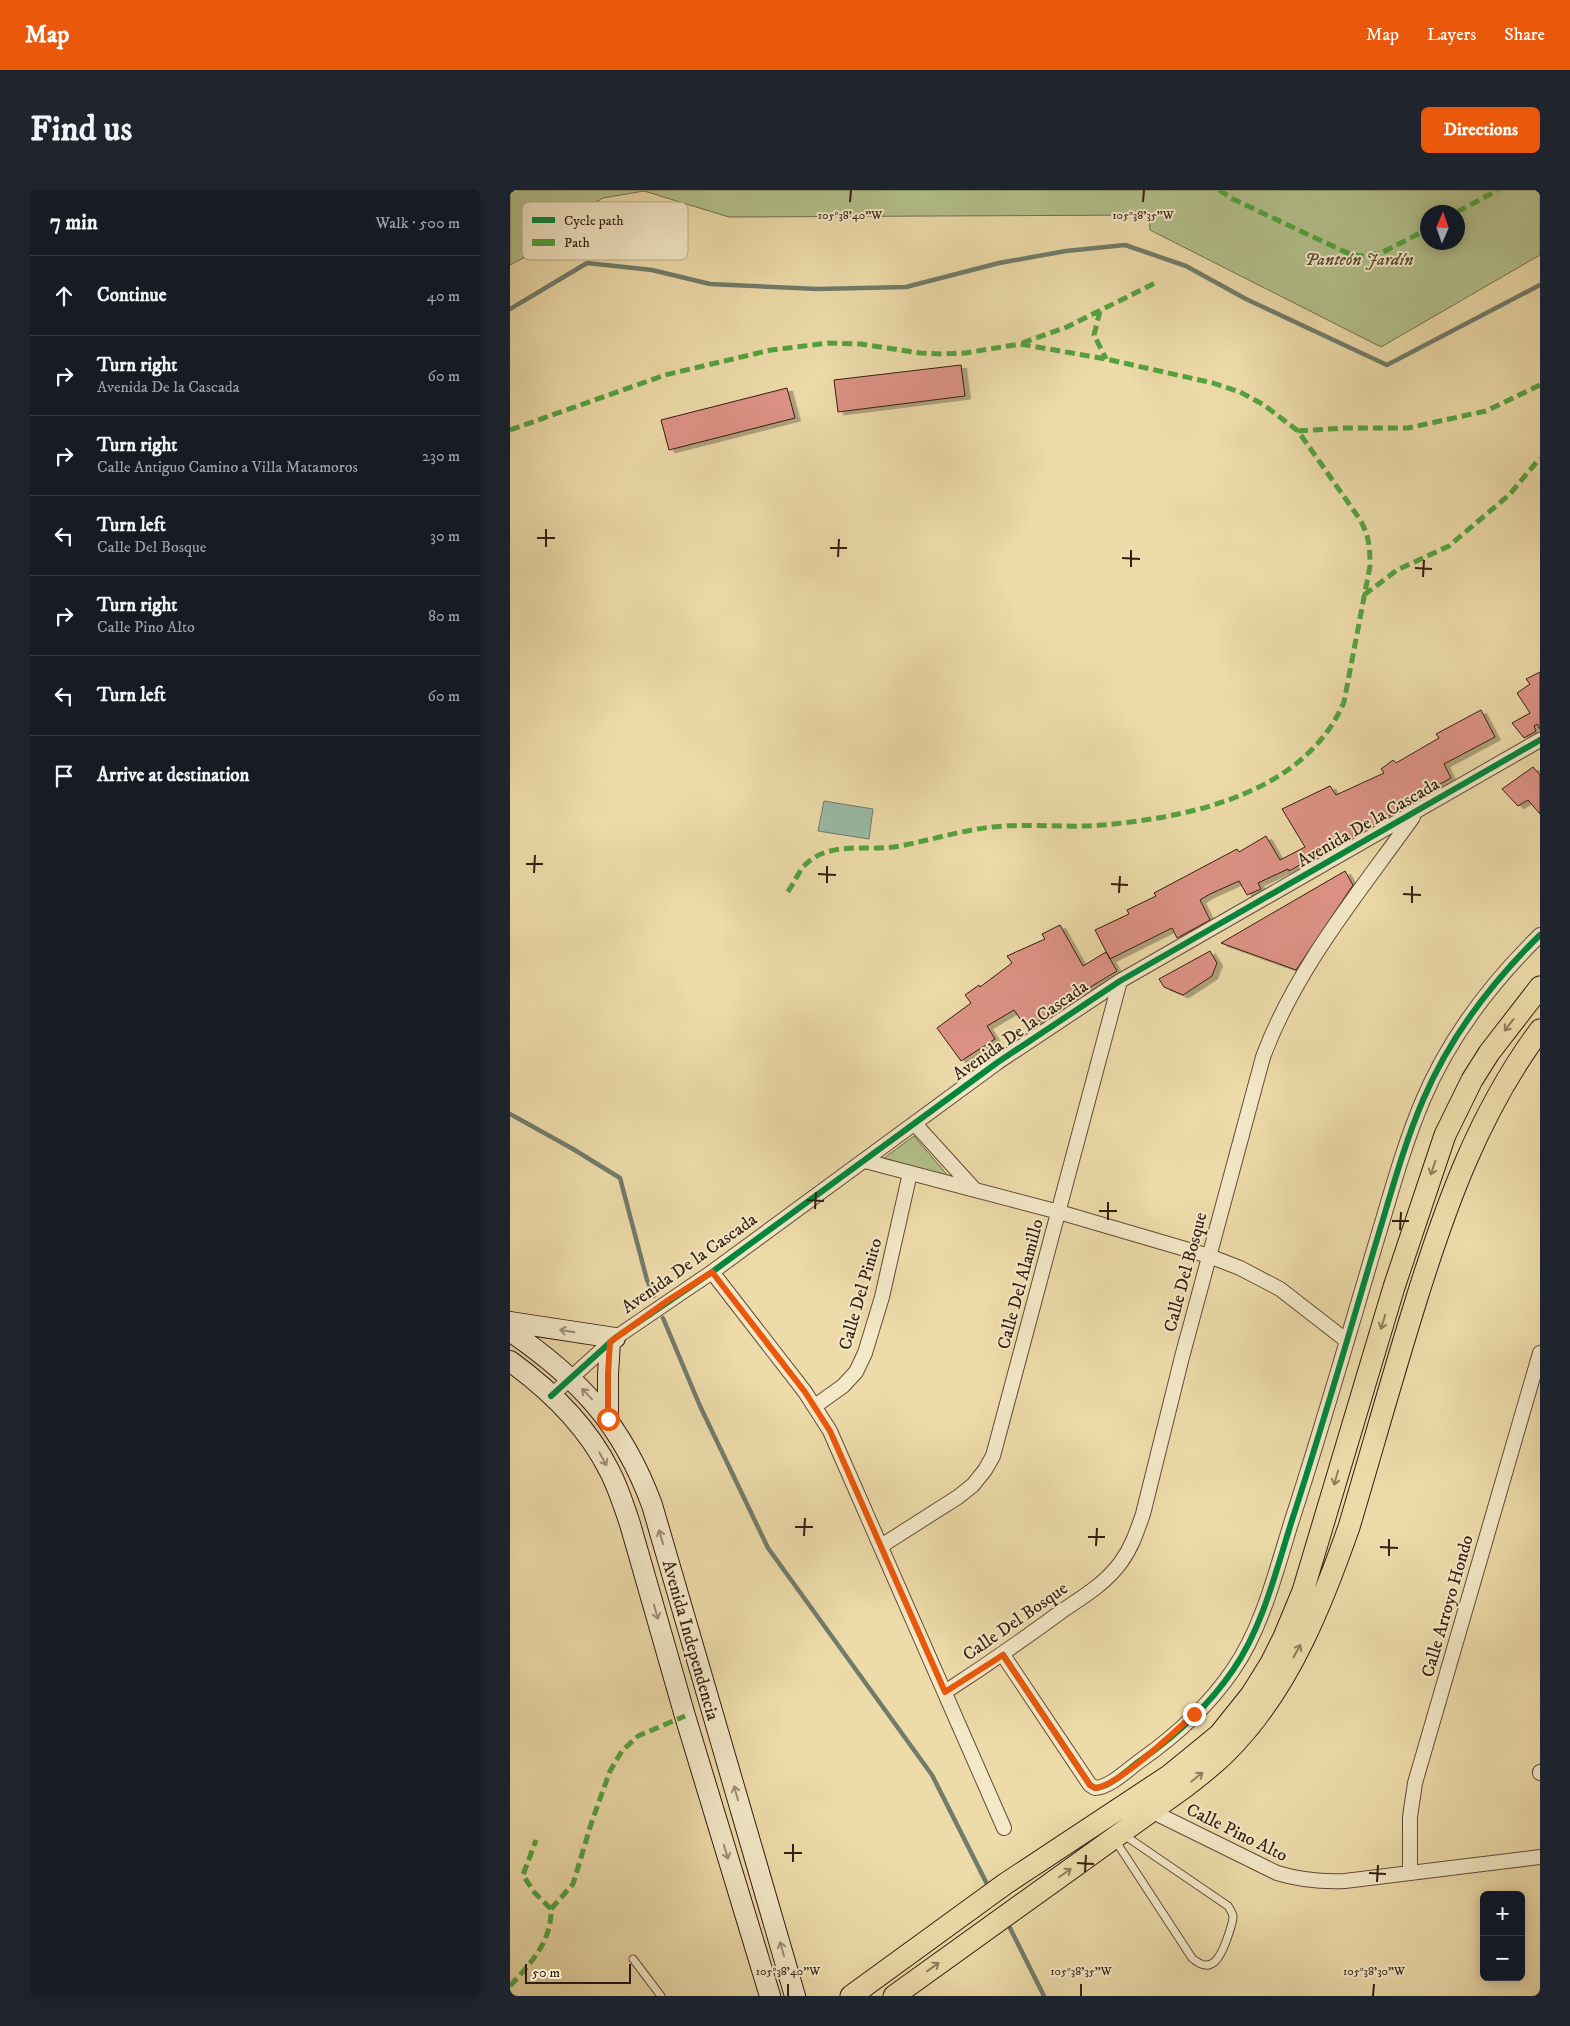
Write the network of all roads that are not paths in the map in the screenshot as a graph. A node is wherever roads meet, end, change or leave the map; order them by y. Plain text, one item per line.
1 (1534, 744) edge
2 (1540, 755) edge
3 (1416, 812) junction
4 (1540, 935) edge
5 (1120, 981) junction
6 (1540, 987) edge
7 (1540, 1030) edge
8 (1533, 1046) edge
9 (914, 1124) junction
10 (864, 1161) junction
11 (910, 1173) junction
12 (975, 1190) junction
13 (1059, 1212) junction
14 (1209, 1256) junction
15 (712, 1272) junction
16 (510, 1322) edge
17 (510, 1330) edge
18 (613, 1340) junction
19 (1346, 1341) junction
20 (1540, 1353) edge
21 (510, 1361) edge
22 (570, 1378) junction
23 (551, 1396) junction
24 (815, 1406) junction
25 (608, 1419) junction
26 (881, 1546) junction
27 (1003, 1655) junction
28 (945, 1692) junction
29 (1131, 1802) junction
30 (1152, 1811) junction
31 (1004, 1828) dead end
32 (1118, 1836) junction
33 (1540, 1857) edge
34 (1410, 1873) junction
35 (633, 1959) dead end
36 (661, 1996) edge
37 (770, 1996) edge
38 (796, 1996) edge
39 (851, 1996) edge
40 (894, 1996) edge

1 - 2 street
1 - 3 street, Avenida De la Cascada
3 - 5 street, Avenida De la Cascada
3 - 14 street, Calle Del Bosque
4 - 19 street
5 - 9 street, Avenida De la Cascada
5 - 13 street, Calle Del Alamillo
6 -> 29 main road
7 - 8 main road
30 -> 8 main road
9 - 10 street, Avenida De la Cascada
9 - 12 street
10 - 11 street
10 - 15 street, Avenida De la Cascada
11 - 12 street
11 - 24 street, Calle Del Pinito
12 - 13 street
13 - 14 street
13 - 26 street, Calle Del Alamillo
14 - 19 street
14 - 27 street, Calle Del Bosque
15 - 18 street, Avenida De la Cascada
15 - 24 street
18 -> 16 main road
17 - 22 main road, Avenida Independencia
18 - 22 street, Avenida De la Cascada
18 - 25 main road
19 - 27 street
20 - 34 street, Calle Arroyo Hondo
21 - 23 main road, Avenida Independencia
22 - 23 street, Avenida De la Cascada
25 -> 22 main road, Avenida Independencia
23 -> 37 main road, Avenida Independencia
24 - 26 street
38 -> 25 main road, Avenida Independencia
26 - 28 street
27 - 28 street, Calle Del Bosque
28 - 31 street
29 - 30 street, Calle Pino Alto
29 - 39 main road
30 - 32 main road
30 - 34 street, Calle Pino Alto
32 - 32 lane
40 -> 32 main road
33 - 34 street, Calle Pino Alto
35 - 36 lane

